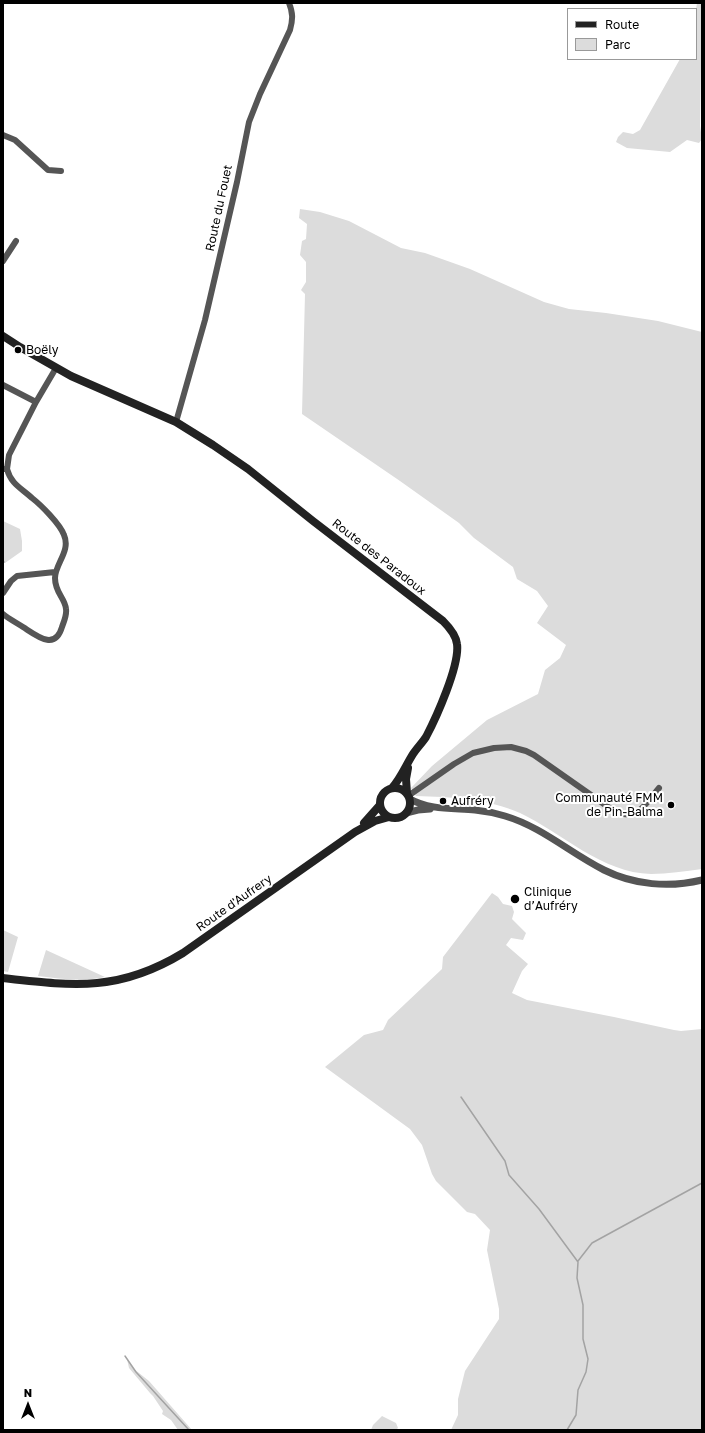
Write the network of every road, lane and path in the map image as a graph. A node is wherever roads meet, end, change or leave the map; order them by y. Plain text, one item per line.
1 (288, 3) edge
2 (3, 136) edge
3 (61, 171) dead end
4 (16, 241) dead end
5 (3, 262) edge
6 (3, 336) edge
7 (56, 368) junction
8 (3, 385) edge
9 (36, 402) junction
10 (176, 422) junction
11 (5, 469) edge
12 (55, 572) junction
13 (3, 594) edge
14 (3, 614) edge
15 (410, 758) junction
16 (392, 788) junction
17 (659, 788) dead end
18 (408, 796) junction
19 (380, 805) junction
20 (442, 808) junction
21 (406, 813) junction
22 (389, 817) junction
23 (355, 832) junction
24 (702, 880) edge
25 (3, 978) edge

1 - 10 street, Route du Fouet
2 - 3 street
4 - 5 street
6 - 7 main road, Route des Paradoux
7 - 9 street
7 - 10 main road, Route des Paradoux
8 - 9 street
9 - 11 street
10 - 15 main road, Route des Paradoux
11 - 12 street
12 - 13 street
12 - 14 street
15 - 16 main road, Route des Paradoux
15 - 18 main road
16 - 18 main road
16 - 19 main road
17 - 18 street
18 - 20 street
18 - 21 main road
19 - 22 main road
19 - 23 main road, Route d'Aufrery
20 - 21 street
20 - 24 street
21 - 22 main road
22 - 23 main road, Route d'Aufrery
23 - 25 main road, Route d'Aufrery

